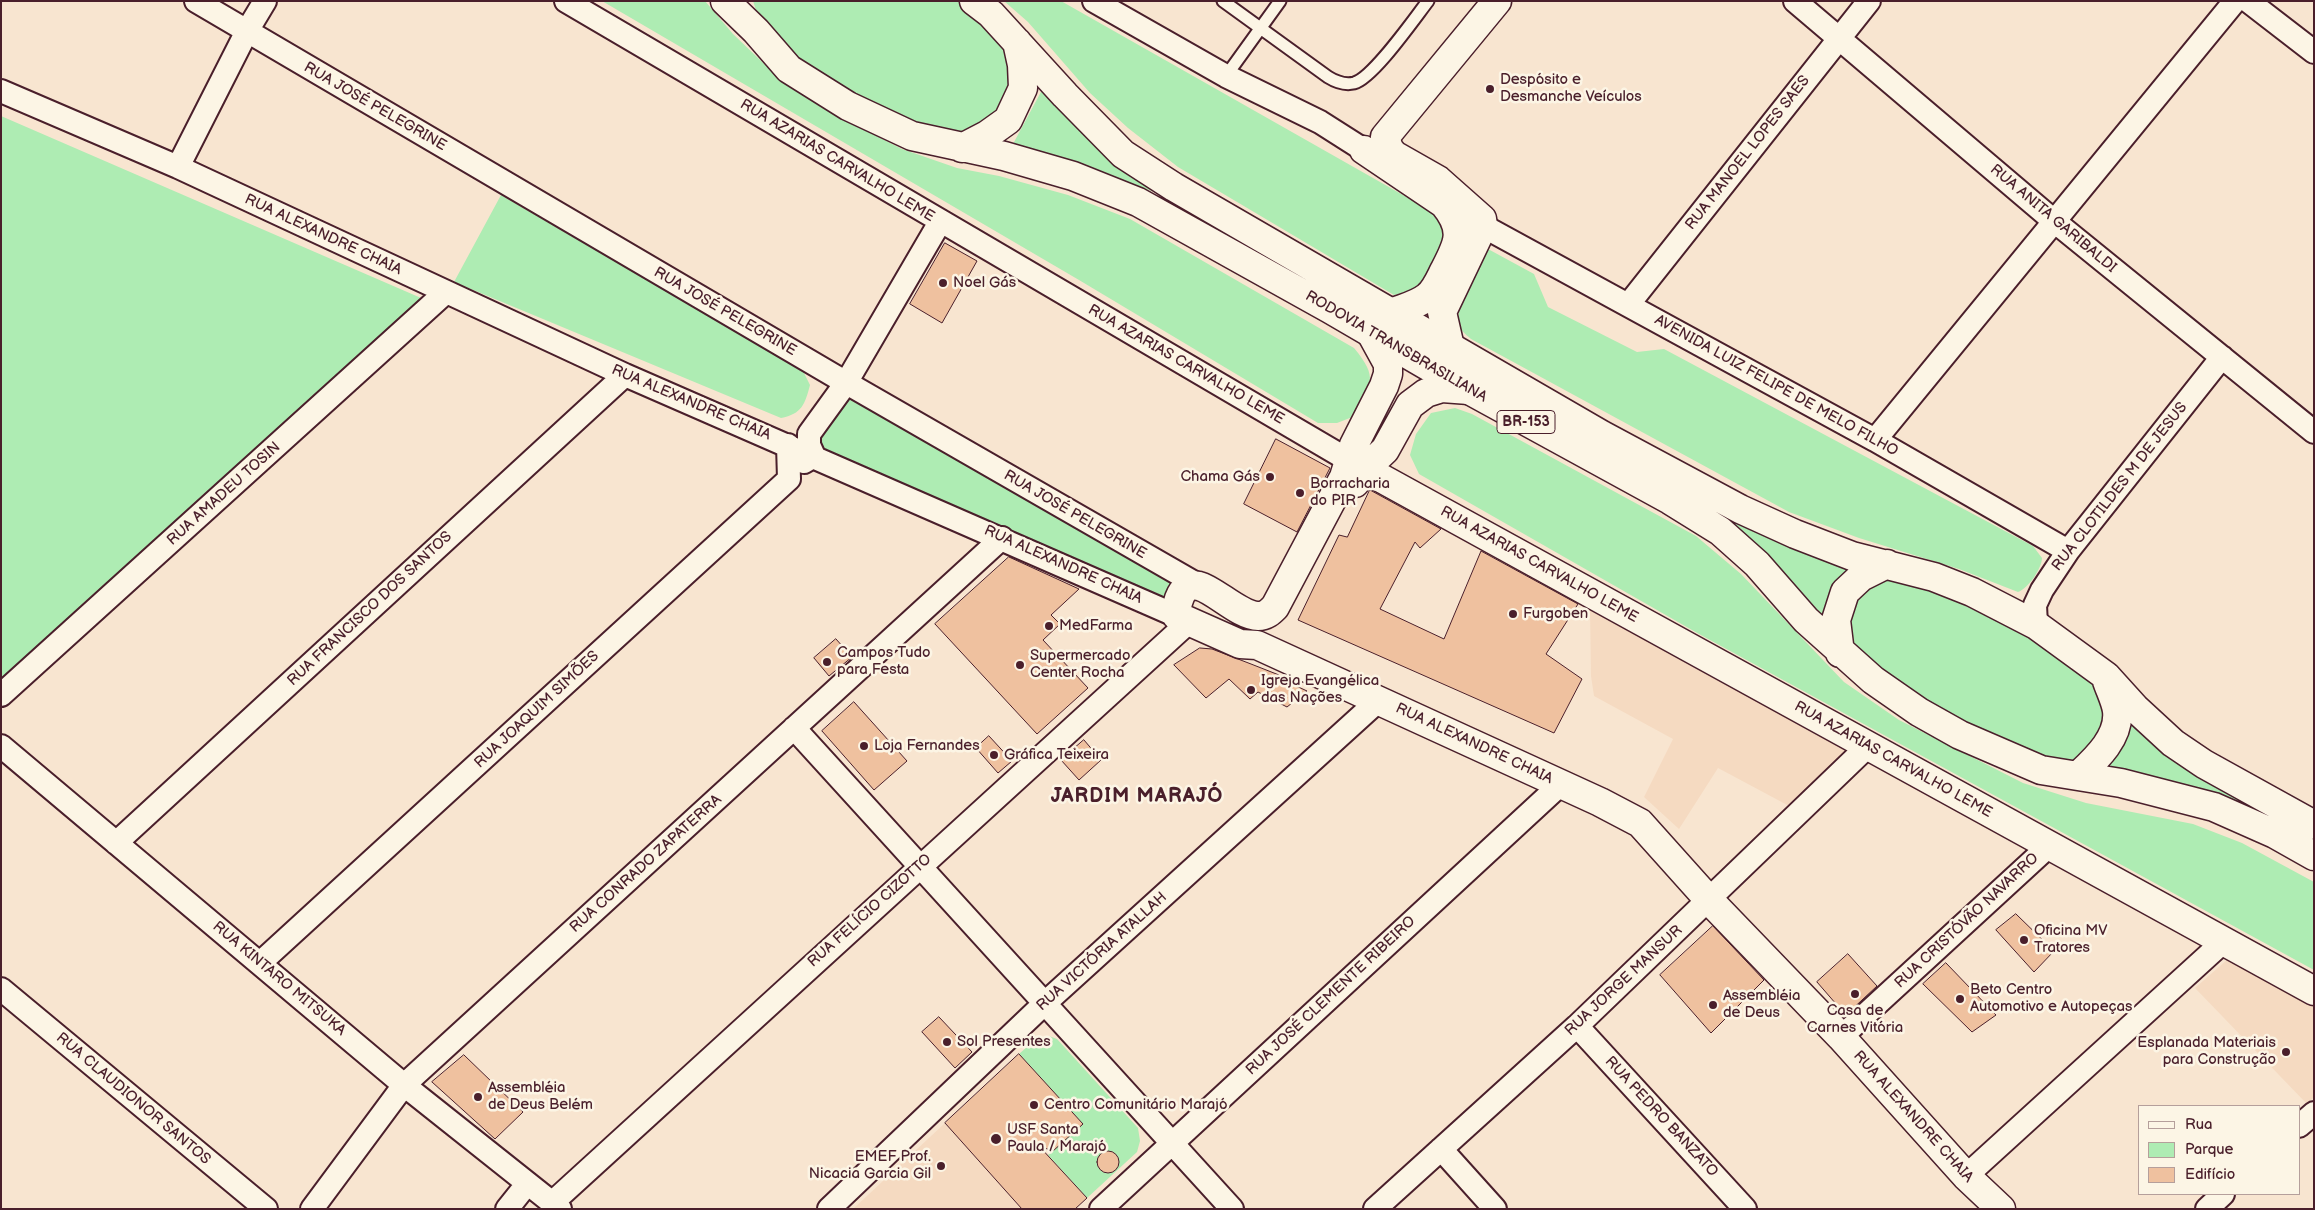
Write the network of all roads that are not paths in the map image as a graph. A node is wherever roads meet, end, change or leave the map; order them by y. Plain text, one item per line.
1 (196, 1) edge
2 (265, 1) edge
3 (566, 1) edge
4 (724, 1) edge
5 (748, 1) edge
6 (974, 1) edge
7 (1094, 1) edge
8 (1223, 1) edge
9 (1280, 1) edge
10 (1428, 1) edge
11 (1472, 1) edge
12 (1497, 1) edge
13 (1795, 1) edge
14 (1869, 1) edge
15 (2234, 1) edge
16 (2248, 1) edge
17 (1260, 28) junction
18 (247, 31) junction
19 (756, 31) junction
20 (1839, 38) junction
21 (1016, 42) junction
22 (2314, 52) edge
23 (1226, 76) junction
24 (1, 91) edge
25 (1381, 147) junction
26 (962, 148) junction
27 (178, 167) junction
28 (937, 220) junction
29 (2054, 221) junction
30 (1483, 226) junction
31 (446, 292) junction
32 (1628, 305) junction
33 (1391, 313) junction
34 (1372, 333) junction
35 (1450, 347) junction
36 (2222, 357) junction
37 (624, 375) junction
38 (842, 381) junction
39 (1469, 390) junction
40 (2314, 432) edge
41 (1875, 440) junction
42 (788, 445) junction
43 (814, 456) junction
44 (1358, 465) junction
45 (789, 479) junction
46 (1002, 538) junction
47 (2068, 551) junction
48 (1887, 564) junction
49 (1206, 590) junction
50 (1188, 621) junction
51 (2036, 625) junction
52 (1257, 645) junction
53 (1840, 653) junction
54 (2106, 676) junction
55 (1, 695) edge
56 (1379, 700) junction
57 (794, 728) junction
58 (1, 746) edge
59 (1868, 746) junction
60 (2079, 775) junction
61 (1561, 784) junction
62 (2314, 825) edge
63 (116, 843) junction
64 (2050, 845) junction
65 (2314, 856) edge
66 (920, 866) junction
67 (1709, 900) junction
68 (2223, 942) junction
69 (260, 963) junction
70 (1, 989) edge
71 (2314, 991) edge
72 (1044, 1004) junction
73 (1577, 1026) junction
74 (1841, 1037) junction
75 (404, 1085) junction
76 (2314, 1113) edge
77 (2300, 1125) edge
78 (1172, 1143) junction
79 (1440, 1149) junction
80 (1966, 1176) junction
81 (527, 1184) junction
82 (2222, 1195) edge
83 (556, 1206) edge
84 (266, 1209) edge
85 (312, 1209) edge
86 (507, 1209) edge
87 (829, 1209) edge
88 (1101, 1209) edge
89 (1232, 1209) edge
90 (1375, 1209) edge
91 (1495, 1209) edge
92 (1745, 1209) edge
93 (2001, 1209) edge
94 (2206, 1209) edge

1 - 18 street, RUA JOSÉ PELEGRINE
2 - 18 street
3 - 28 street, RUA AZARIAS CARVALHO LEME
4 - 19 main road, RODOVIA TRANSBRASILIANA / BR-153
5 - 19 main road
6 - 21 main road, RODOVIA TRANSBRASILIANA / BR-153
7 - 23 street
8 - 17 lane
9 - 17 lane
10 - 17 lane
11 - 25 main road
12 - 25 main road
13 - 20 street, RUA ANITA GARIBALDI
14 - 20 street, RUA MANOEL LOPES SAES
15 - 29 street
16 - 22 street
17 - 23 lane
18 - 27 street
18 - 38 street, RUA JOSÉ PELEGRINE
19 - 26 main road, RODOVIA TRANSBRASILIANA / BR-153
20 - 29 street, RUA ANITA GARIBALDI
20 - 32 street, RUA MANOEL LOPES SAES
21 - 26 main road
21 - 33 main road, RODOVIA TRANSBRASILIANA / BR-153
23 - 25 street
24 - 27 street, RUA ALEXANDRE CHAIA
25 - 30 main road
25 - 33 main road
26 - 34 main road, RODOVIA TRANSBRASILIANA / BR-153
27 - 31 street, RUA ALEXANDRE CHAIA
28 - 38 street
28 - 44 street, RUA AZARIAS CARVALHO LEME
29 - 36 street, RUA ANITA GARIBALDI
29 - 41 street
30 - 32 street, AVENIDA LUIZ FELIPE DE MELO FILHO
30 - 35 main road
31 - 37 street, RUA ALEXANDRE CHAIA
31 - 55 street, RUA AMADEU TOSIN
32 - 41 street, AVENIDA LUIZ FELIPE DE MELO FILHO
33 - 35 main road, RODOVIA TRANSBRASILIANA / BR-153
34 - 39 main road, RODOVIA TRANSBRASILIANA / BR-153
34 - 44 main road
35 - 48 main road, RODOVIA TRANSBRASILIANA / BR-153
36 - 40 street, RUA ANITA GARIBALDI
36 - 47 street, RUA CLOTILDES M DE JESUS
37 - 42 street, RUA ALEXANDRE CHAIA
37 - 63 street, RUA FRANCISCO DOS SANTOS
38 - 42 street
38 - 43 street
38 - 49 street, RUA JOSÉ PELEGRINE
39 - 44 main road
39 - 53 main road, RODOVIA TRANSBRASILIANA / BR-153
41 - 47 street, AVENIDA LUIZ FELIPE DE MELO FILHO
42 - 43 street, RUA ALEXANDRE CHAIA
42 - 45 street
43 - 45 street, RUA JOAQUIM SIMÕES
43 - 46 street, RUA ALEXANDRE CHAIA
44 - 49 main road, RUA JOSÉ PELEGRINE
44 - 52 main road
44 - 59 main road, RUA AZARIAS CARVALHO LEME
45 - 69 street, RUA JOAQUIM SIMÕES
46 - 50 street, RUA ALEXANDRE CHAIA
46 - 57 street, RUA CONRADO ZAPATERRA
47 - 51 street, RUA CLOTILDES M DE JESUS
48 - 51 main road, RODOVIA TRANSBRASILIANA / BR-153
48 - 53 main road
49 - 50 main road
50 - 52 main road, RUA ALEXANDRE CHAIA
50 - 66 street, RUA FELÍCIO CIZOTTO
51 - 54 main road, RODOVIA TRANSBRASILIANA / BR-153
52 - 56 main road, RUA ALEXANDRE CHAIA
53 - 60 main road, RODOVIA TRANSBRASILIANA / BR-153
54 - 60 main road
54 - 62 main road, RODOVIA TRANSBRASILIANA / BR-153
56 - 61 main road, RUA ALEXANDRE CHAIA
56 - 72 street, RUA VICTÓRIA ATALLAH
57 - 66 street
57 - 75 street, RUA CONRADO ZAPATERRA
58 - 63 street, RUA KINTARO MITSUKA
59 - 64 main road, RUA AZARIAS CARVALHO LEME
59 - 67 street, RUA JORGE MANSUR
60 - 65 main road, RODOVIA TRANSBRASILIANA / BR-153
61 - 67 main road, RUA ALEXANDRE CHAIA
61 - 78 street, RUA JOSÉ CLEMENTE RIBEIRO
63 - 69 street, RUA KINTARO MITSUKA
64 - 68 main road, RUA AZARIAS CARVALHO LEME
64 - 74 street, RUA CRISTÓVÃO NAVARRO
66 - 72 street
66 - 83 street, RUA FELÍCIO CIZOTTO
67 - 73 street, RUA JORGE MANSUR
67 - 74 main road, RUA ALEXANDRE CHAIA
68 - 71 main road, RUA AZARIAS CARVALHO LEME
68 - 80 street
69 - 75 street, RUA KINTARO MITSUKA
70 - 84 street, RUA CLAUDIONOR SANTOS
72 - 78 street
72 - 87 street, RUA VICTÓRIA ATALLAH
73 - 79 street, RUA JORGE MANSUR
73 - 92 street, RUA PEDRO BANZATO
74 - 80 main road, RUA ALEXANDRE CHAIA
75 - 81 street, RUA KINTARO MITSUKA
75 - 85 street, RUA CONRADO ZAPATERRA
76 - 77 street
78 - 88 street, RUA JOSÉ CLEMENTE RIBEIRO
78 - 89 street
79 - 90 street, RUA JORGE MANSUR
79 - 91 street
80 - 93 main road, RUA ALEXANDRE CHAIA
81 - 83 street, RUA KINTARO MITSUKA
81 - 86 street
82 - 94 street

